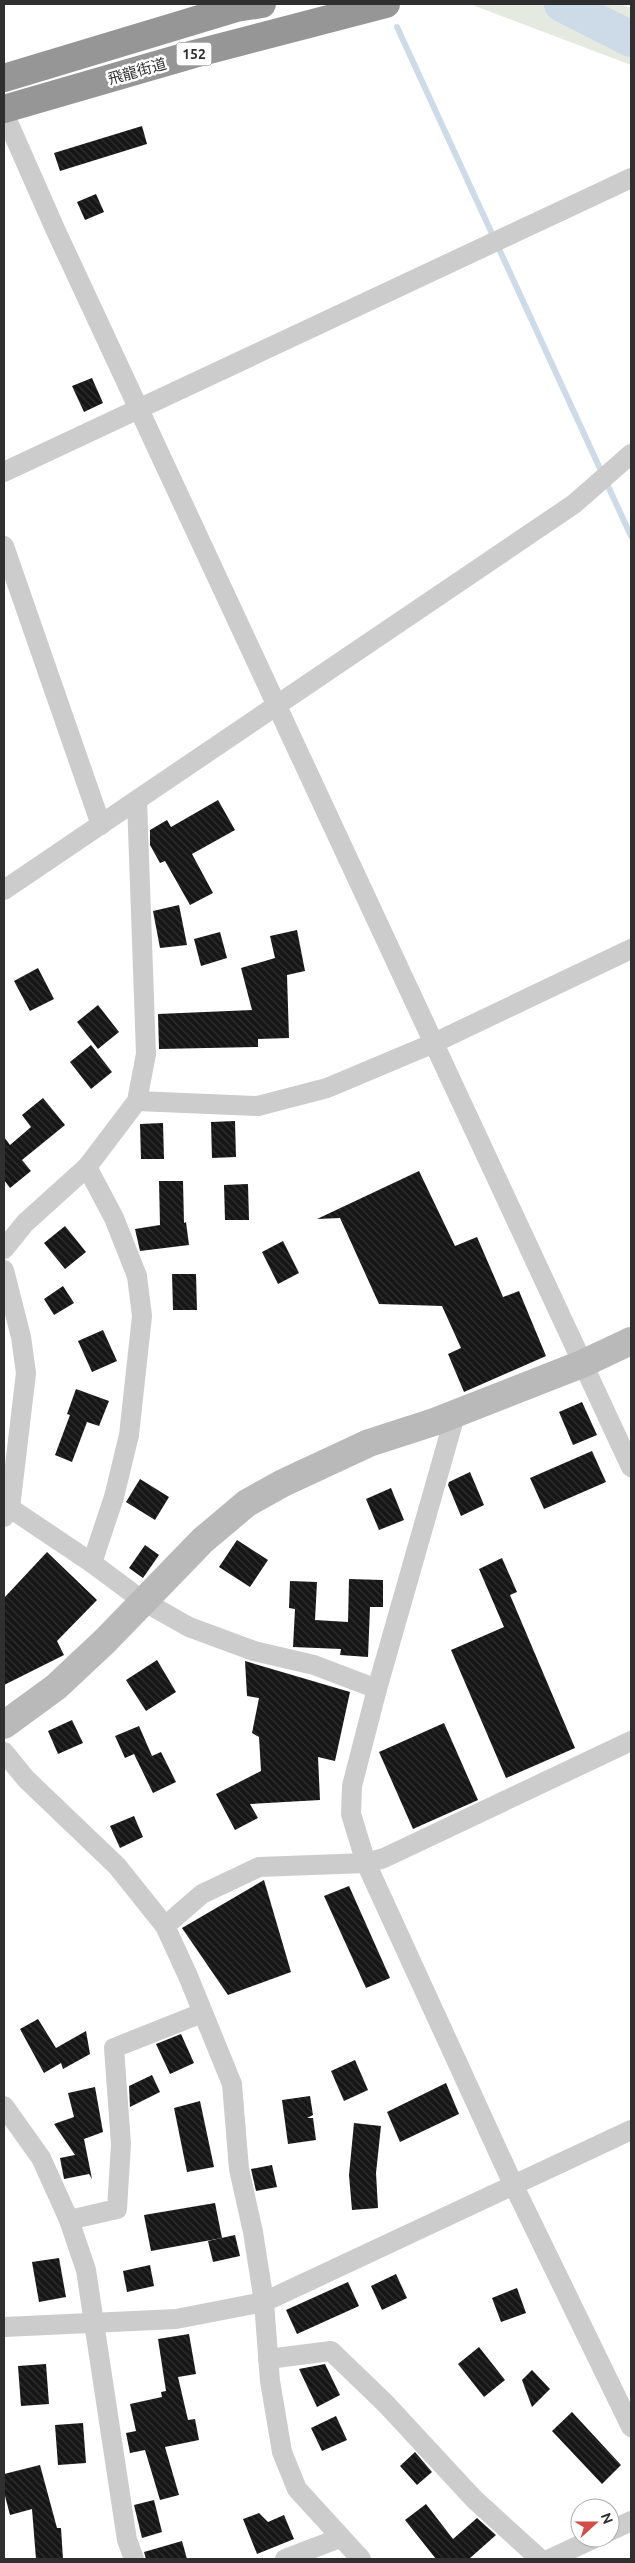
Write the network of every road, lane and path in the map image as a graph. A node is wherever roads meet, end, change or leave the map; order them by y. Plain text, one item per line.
1 (386, 4) edge
2 (244, 5) edge
3 (4, 78) edge
4 (4, 111) edge
5 (631, 178) edge
6 (140, 408) junction
7 (631, 454) edge
8 (4, 472) edge
9 (4, 546) edge
10 (277, 705) junction
11 (137, 801) junction
12 (101, 825) junction
13 (4, 890) edge
14 (631, 949) edge
15 (434, 1043) junction
16 (137, 1101) junction
17 (87, 1167) junction
18 (4, 1249) edge
19 (4, 1270) edge
20 (631, 1341) edge
21 (582, 1364) junction
22 (456, 1412) junction
23 (631, 1467) edge
24 (7, 1513) edge
25 (92, 1563) junction
26 (143, 1601) junction
27 (377, 1689) junction
28 (4, 1725) edge
29 (631, 1741) edge
30 (4, 1752) edge
31 (366, 1863) junction
32 (165, 1926) junction
33 (202, 2013) junction
34 (4, 2106) edge
35 (631, 2130) edge
36 (513, 2184) junction
37 (69, 2220) junction
38 (264, 2302) junction
39 (94, 2322) junction
40 (4, 2327) edge
41 (268, 2359) junction
42 (631, 2427) edge
43 (340, 2538) junction
44 (574, 2548) edge
45 (134, 2559) edge
46 (284, 2559) edge
47 (361, 2559) edge
48 (540, 2559) edge
49 (550, 2559) edge

1 - 4 highway, 飛龍街道 / 152
2 - 3 highway, 飛龍街道 / 152
4 - 6 street
5 - 6 street
6 - 8 street
6 - 10 street
7 - 10 street
9 - 12 street
10 - 11 street
10 - 15 street
11 - 12 street
11 - 16 street
12 - 13 street
14 - 15 street
15 - 16 street
15 - 21 street
16 - 17 street
17 - 18 street
17 - 25 street
19 - 24 street
20 - 21 street
21 - 22 street
21 - 23 street
22 - 26 street
22 - 27 street
24 - 25 street
25 - 26 street
26 - 27 street
26 - 28 street
27 - 31 street
29 - 31 street
30 - 32 street
31 - 32 street
31 - 36 street
32 - 33 street
33 - 37 street
33 - 38 street
34 - 37 street
35 - 36 street
36 - 38 street
36 - 42 street
37 - 39 street
38 - 39 street
38 - 41 street
39 - 40 street
39 - 45 street
41 - 43 street
41 - 48 street
43 - 46 street
43 - 47 street
44 - 49 street

